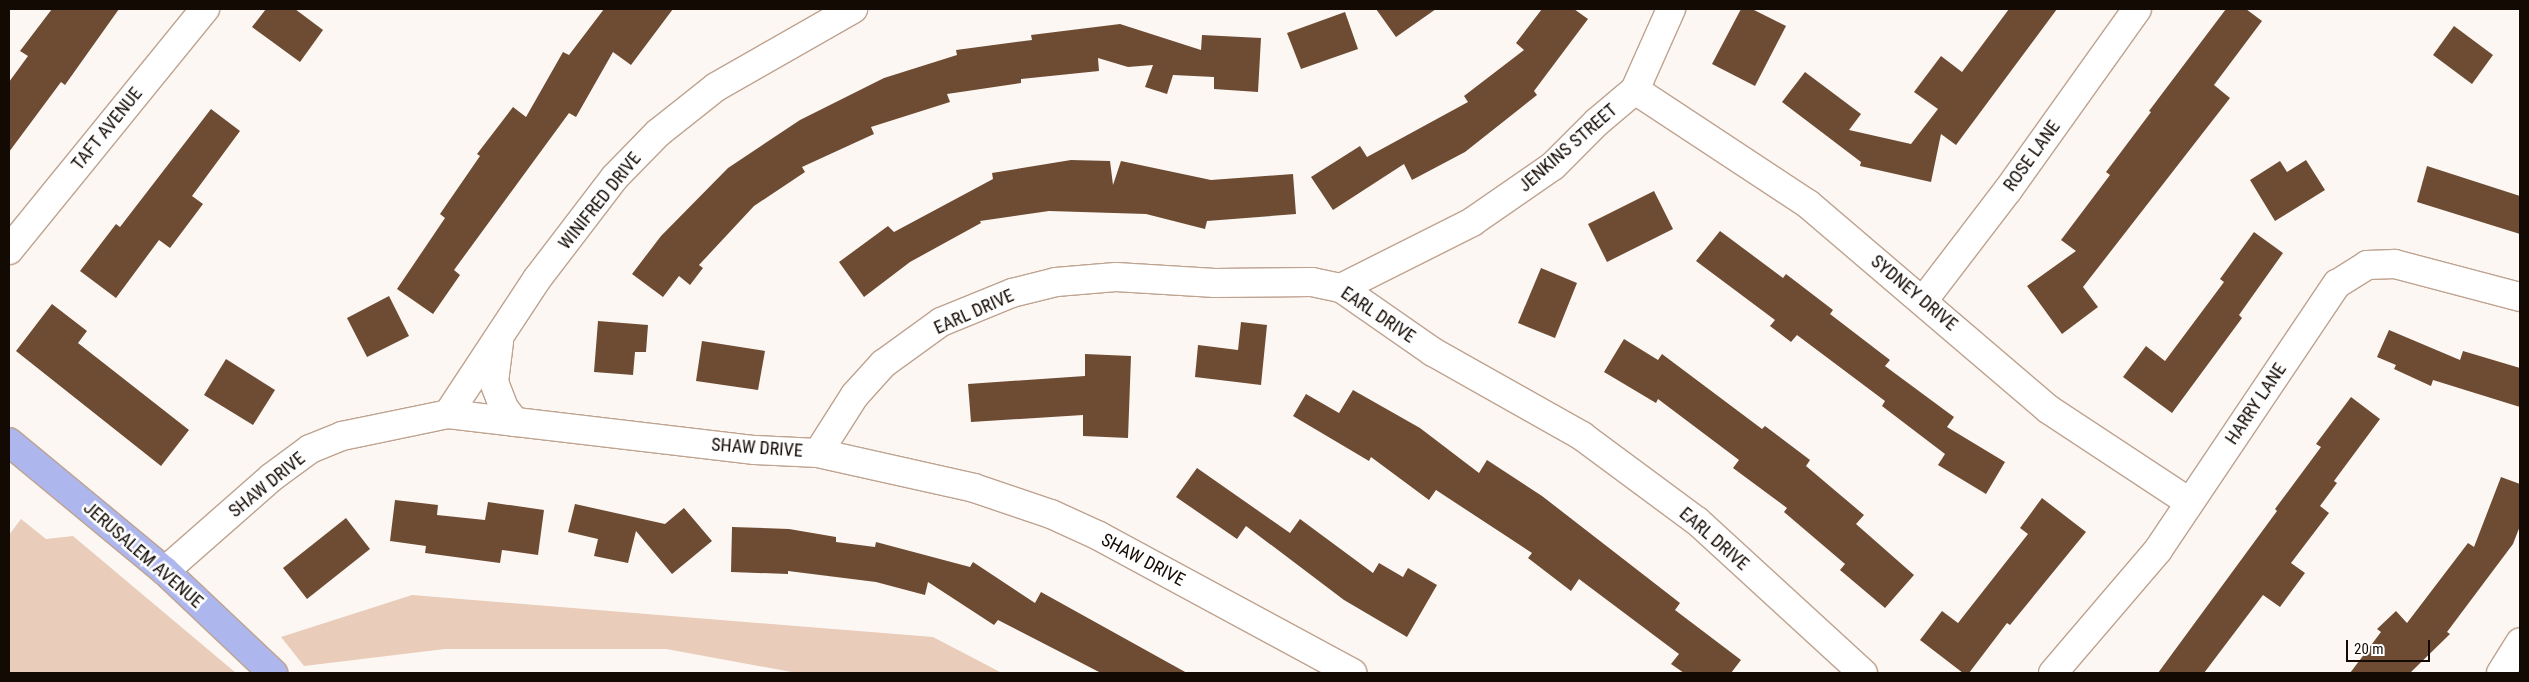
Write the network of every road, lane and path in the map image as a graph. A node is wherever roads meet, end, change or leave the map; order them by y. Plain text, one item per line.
1 (205, 9) edge
2 (1670, 9) edge
3 (2137, 9) edge
4 (842, 12) edge
5 (1635, 90) junction
6 (9, 250) edge
7 (1341, 288) junction
8 (2520, 297) edge
9 (1923, 301) junction
10 (500, 336) junction
11 (448, 414) junction
12 (515, 422) junction
13 (9, 442) edge
14 (818, 453) junction
15 (2189, 502) junction
16 (166, 571) junction
17 (2520, 642) edge
18 (272, 673) edge
19 (1352, 673) edge
20 (1863, 673) edge
21 (2053, 673) edge
22 (2501, 673) edge

1 - 6 street, TAFT AVENUE
2 - 5 street, JENKINS STREET
3 - 9 street, ROSE LANE
4 - 10 street, WINIFRED DRIVE
5 - 7 street, JENKINS STREET
5 - 9 street, SYDNEY DRIVE
7 - 14 street, EARL DRIVE
7 - 20 street, EARL DRIVE
8 - 15 street, HARRY LANE
9 - 15 street, SYDNEY DRIVE
10 - 11 street, WINIFRED DRIVE
10 - 12 street
11 - 12 street, SHAW DRIVE
11 - 16 street, SHAW DRIVE
12 - 14 street, SHAW DRIVE
13 - 16 main road, JERUSALEM AVENUE
14 - 19 street, SHAW DRIVE
15 - 21 street, HARRY LANE
16 - 18 main road, JERUSALEM AVENUE
17 - 22 street

